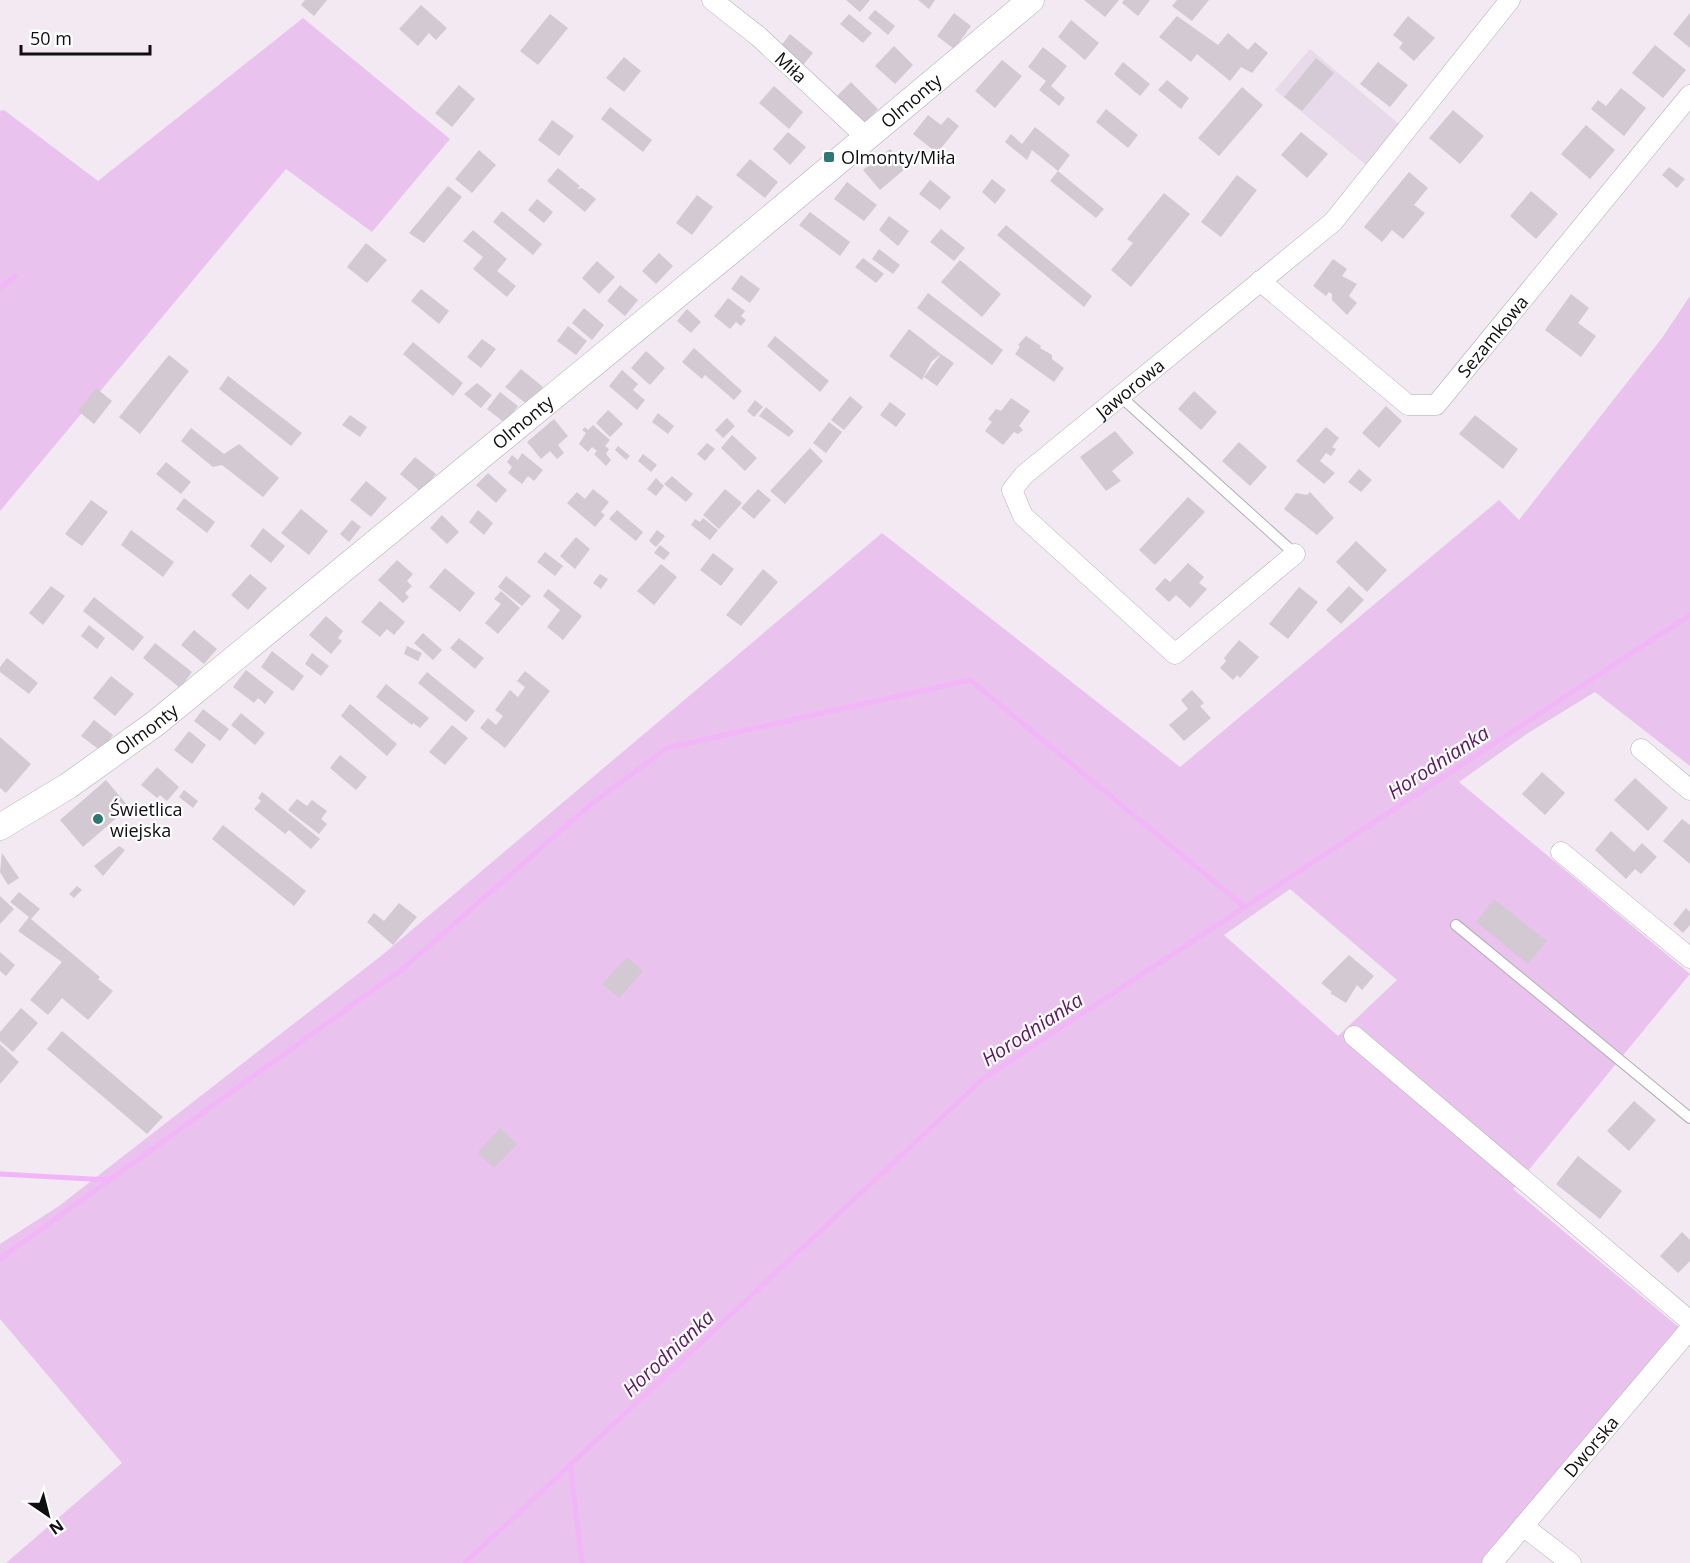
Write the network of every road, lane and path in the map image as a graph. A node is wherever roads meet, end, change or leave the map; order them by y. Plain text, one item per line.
1 (712, 0) edge
2 (1031, 0) edge
3 (1510, 0) edge
4 (1690, 95) edge
5 (867, 138) junction
6 (1260, 281) junction
7 (1120, 396) junction
8 (1295, 554) joint
9 (1641, 749) dead end
10 (1690, 790) edge
11 (1, 825) edge
12 (1561, 852) dead end
13 (1456, 925) dead end
14 (1690, 958) edge
15 (1354, 1036) dead end
16 (1690, 1118) edge
17 (1690, 1321) edge
18 (1690, 1329) edge
19 (1523, 1526) junction
20 (1492, 1563) edge
21 (1571, 1563) edge

1 - 5 street, Miła
2 - 5 street, Olmonty
3 - 6 street, Jaworowa
4 - 6 street, Sezamkowa
5 - 11 street, Olmonty
6 - 7 street, Jaworowa
7 - 8 lane
7 - 8 street, Jaworowa
9 - 10 street
12 - 14 street
13 - 16 lane
15 - 17 street
18 - 19 street, Dworska
19 - 20 street, Dworska
19 - 21 street

